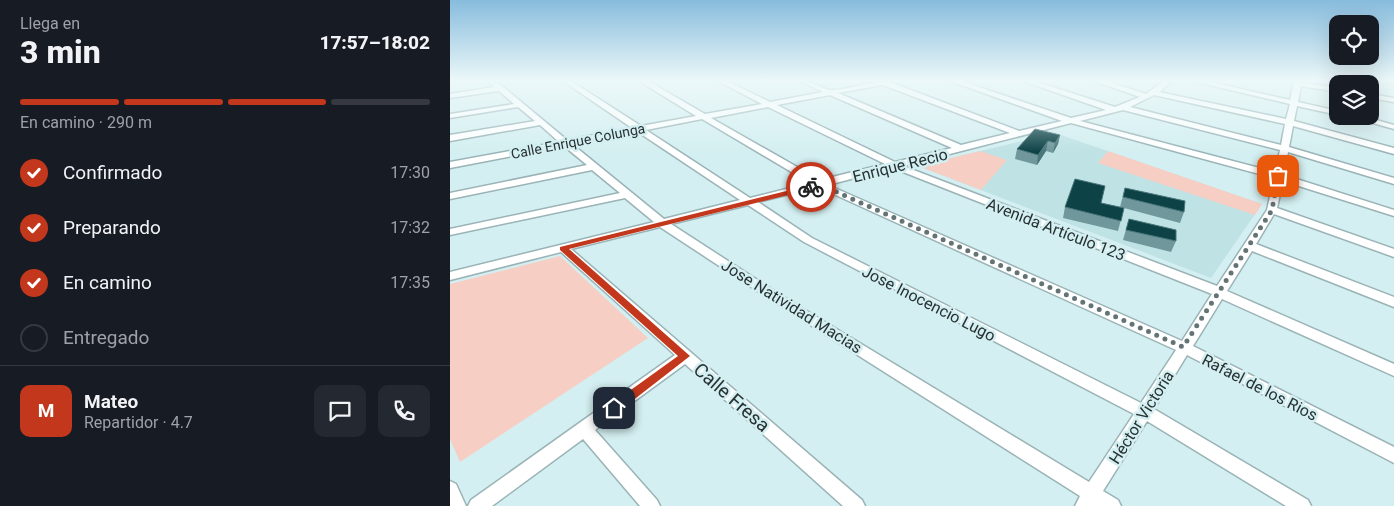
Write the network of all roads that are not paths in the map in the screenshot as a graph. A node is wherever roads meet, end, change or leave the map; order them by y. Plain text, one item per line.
1 (519, 104) edge
2 (515, 105) edge
3 (601, 105) edge
4 (684, 105) edge
5 (763, 105) edge
6 (767, 105) edge
7 (858, 105) edge
8 (941, 105) edge
9 (1020, 105) edge
10 (1104, 105) edge
11 (1129, 105) edge
12 (1199, 105) edge
13 (1292, 105) edge
14 (1304, 105) edge
15 (1119, 109) junction
16 (1329, 110) edge
17 (450, 116) edge
18 (705, 116) junction
19 (1379, 118) edge
20 (1394, 120) edge
21 (1072, 122) junction
22 (1289, 122) junction
23 (540, 123) junction
24 (1379, 123) edge
25 (1394, 127) edge
26 (638, 129) junction
27 (1019, 134) junction
28 (450, 138) edge
29 (566, 144) junction
30 (1284, 148) junction
31 (962, 149) junction
32 (1394, 151) edge
33 (450, 165) edge
34 (593, 166) junction
35 (896, 166) junction
36 (1278, 176) junction
37 (1394, 181) edge
38 (821, 185) junction
39 (626, 195) junction
40 (450, 196) edge
41 (749, 203) junction
42 (1272, 210) junction
43 (1394, 213) edge
44 (663, 224) junction
45 (450, 232) edge
46 (1251, 246) junction
47 (563, 248) junction
48 (1394, 253) edge
49 (450, 276) edge
50 (1219, 292) junction
51 (1394, 302) edge
52 (1183, 347) junction
53 (685, 356) junction
54 (1394, 370) edge
55 (1145, 412) junction
56 (585, 429) junction
57 (1394, 455) edge
58 (450, 490) edge
59 (1093, 492) junction
60 (457, 506) edge
61 (477, 506) edge
62 (651, 506) edge
63 (856, 506) edge
64 (1084, 506) edge
65 (1112, 506) edge
66 (1302, 506) edge

1 - 23 street, Jose Natividad Macias
2 - 17 street
3 - 26 street, Jose Inocencio Lugo
4 - 18 street, Rafael de los Rios
5 - 18 street, Calle Enrique Colunga
6 - 35 street, Avenida Artículo 123
7 - 31 street
8 - 27 street
9 - 21 street
10 - 15 street
11 - 15 street, Enrique Recio
12 - 22 street
13 - 22 street, Héctor Victoria
14 - 16 street
15 - 21 street, Enrique Recio
15 - 30 street
18 - 26 street, Calle Enrique Colunga
18 - 38 street, Rafael de los Rios
19 - 20 street
21 - 27 street, Enrique Recio
21 - 36 street
22 - 30 street, Héctor Victoria
22 - 32 street
23 - 28 street
23 - 29 street, Jose Natividad Macias
24 - 25 street
26 - 29 street, Calle Enrique Colunga
26 - 41 street, Jose Inocencio Lugo
27 - 31 street, Enrique Recio
29 - 33 street, Calle Enrique Colunga
29 - 34 street, Jose Natividad Macias
30 - 36 street, Héctor Victoria
30 - 37 street
31 - 35 street, Enrique Recio
34 - 39 street, Jose Natividad Macias
34 - 40 street
35 - 38 street, Enrique Recio
35 - 50 street, Avenida Artículo 123
36 - 42 street, Héctor Victoria
36 - 43 street
38 - 41 street, Enrique Recio
38 - 52 street, Rafael de los Rios
39 - 44 street, Jose Natividad Macias
39 - 45 street
41 - 44 street, Enrique Recio
41 - 55 street, Jose Inocencio Lugo
42 - 46 street, Héctor Victoria
42 - 48 street
44 - 47 street, Enrique Recio
44 - 59 street, Jose Natividad Macias
46 - 50 street, Héctor Victoria
46 - 51 street
47 - 49 street, Enrique Recio
47 - 53 street, Calle Fresa
50 - 52 street, Héctor Victoria
50 - 54 street, Avenida Artículo 123
52 - 55 street, Héctor Victoria
52 - 57 street, Rafael de los Rios
53 - 56 street
53 - 63 street, Calle Fresa
55 - 59 street, Héctor Victoria
55 - 66 street, Jose Inocencio Lugo
56 - 61 street
56 - 62 street
58 - 60 street
59 - 64 street, Héctor Victoria
59 - 65 street, Jose Natividad Macias

